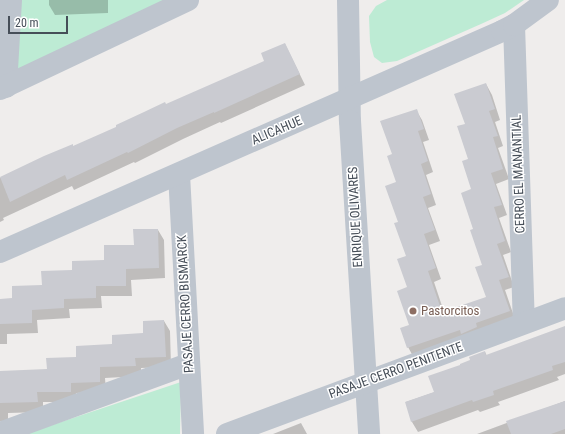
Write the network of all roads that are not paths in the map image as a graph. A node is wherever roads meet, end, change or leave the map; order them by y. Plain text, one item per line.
1 (11, 0) edge
2 (188, 0) edge
3 (548, 0) edge
4 (349, 1) edge
5 (514, 25) junction
6 (3, 88) edge
7 (349, 100) junction
8 (179, 174) junction
9 (0, 252) edge
10 (565, 308) edge
11 (524, 324) junction
12 (189, 364) junction
13 (366, 382) junction
14 (0, 433) edge
15 (193, 434) edge
16 (227, 434) edge
17 (369, 434) edge

1 - 6 street
2 - 6 street
3 - 5 street, ALICAHUE
4 - 7 street, ENRIQUE OLIVARES
5 - 7 street, ALICAHUE
5 - 11 street, CERRO EL MANANTIAL
7 - 8 street, ALICAHUE
7 - 13 street, ENRIQUE OLIVARES
8 - 9 street, ALICAHUE
8 - 12 street, PASAJE CERRO BISMARCK
10 - 11 street, PASAJE CERRO PENITENTE
11 - 13 street, PASAJE CERRO PENITENTE
12 - 14 street
12 - 15 street, PASAJE CERRO BISMARCK
13 - 16 street, PASAJE CERRO PENITENTE
13 - 17 street, ENRIQUE OLIVARES

